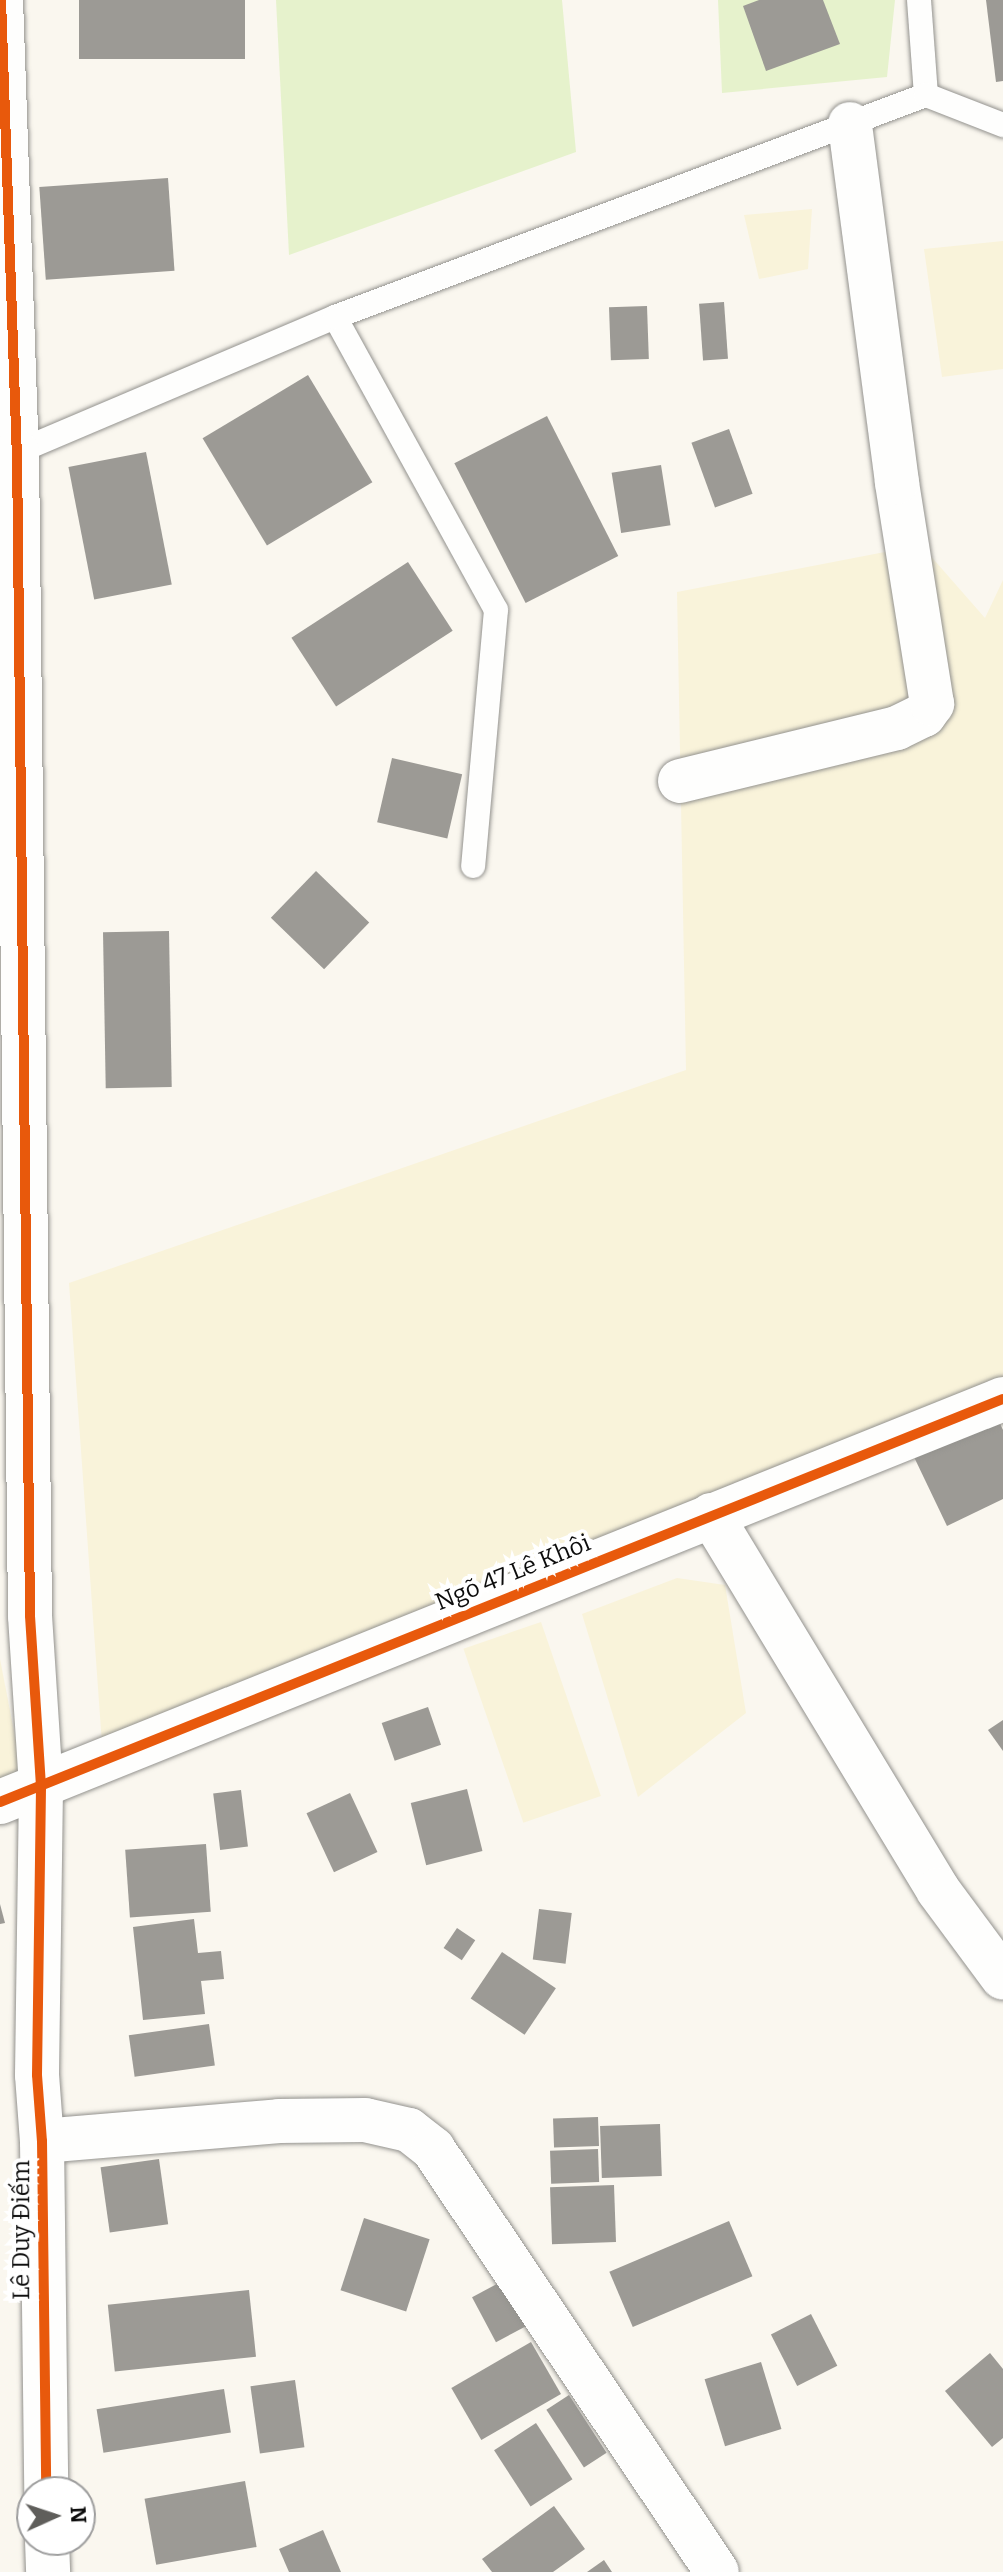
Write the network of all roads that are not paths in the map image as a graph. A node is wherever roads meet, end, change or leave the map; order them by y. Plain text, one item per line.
1 (1, 0) edge
2 (919, 0) edge
3 (926, 95) junction
4 (850, 124) junction
5 (1003, 125) edge
6 (335, 317) junction
7 (8, 453) edge
8 (680, 781) dead end
9 (473, 866) dead end
10 (1003, 1399) edge
11 (711, 1515) junction
12 (15, 1620) edge
13 (41, 1788) junction
14 (0, 1802) edge
15 (1003, 1978) edge
16 (42, 2141) junction
17 (46, 2476) edge
18 (717, 2572) edge

1 - 7 street, Lê Duy Điếm
2 - 3 lane
3 - 4 lane
3 - 5 lane
4 - 6 lane
4 - 8 street
6 - 7 lane
6 - 9 lane
7 - 12 street, Lê Duy Điếm
10 - 11 street, Ngõ 47 Lê Khôi
11 - 13 street, Ngõ 47 Lê Khôi
11 - 15 street
12 - 13 street, Lê Duy Điếm
13 - 14 street, Ngõ 47 Lê Khôi
13 - 16 street, Lê Duy Điếm
16 - 17 street, Lê Duy Điếm
16 - 18 street

